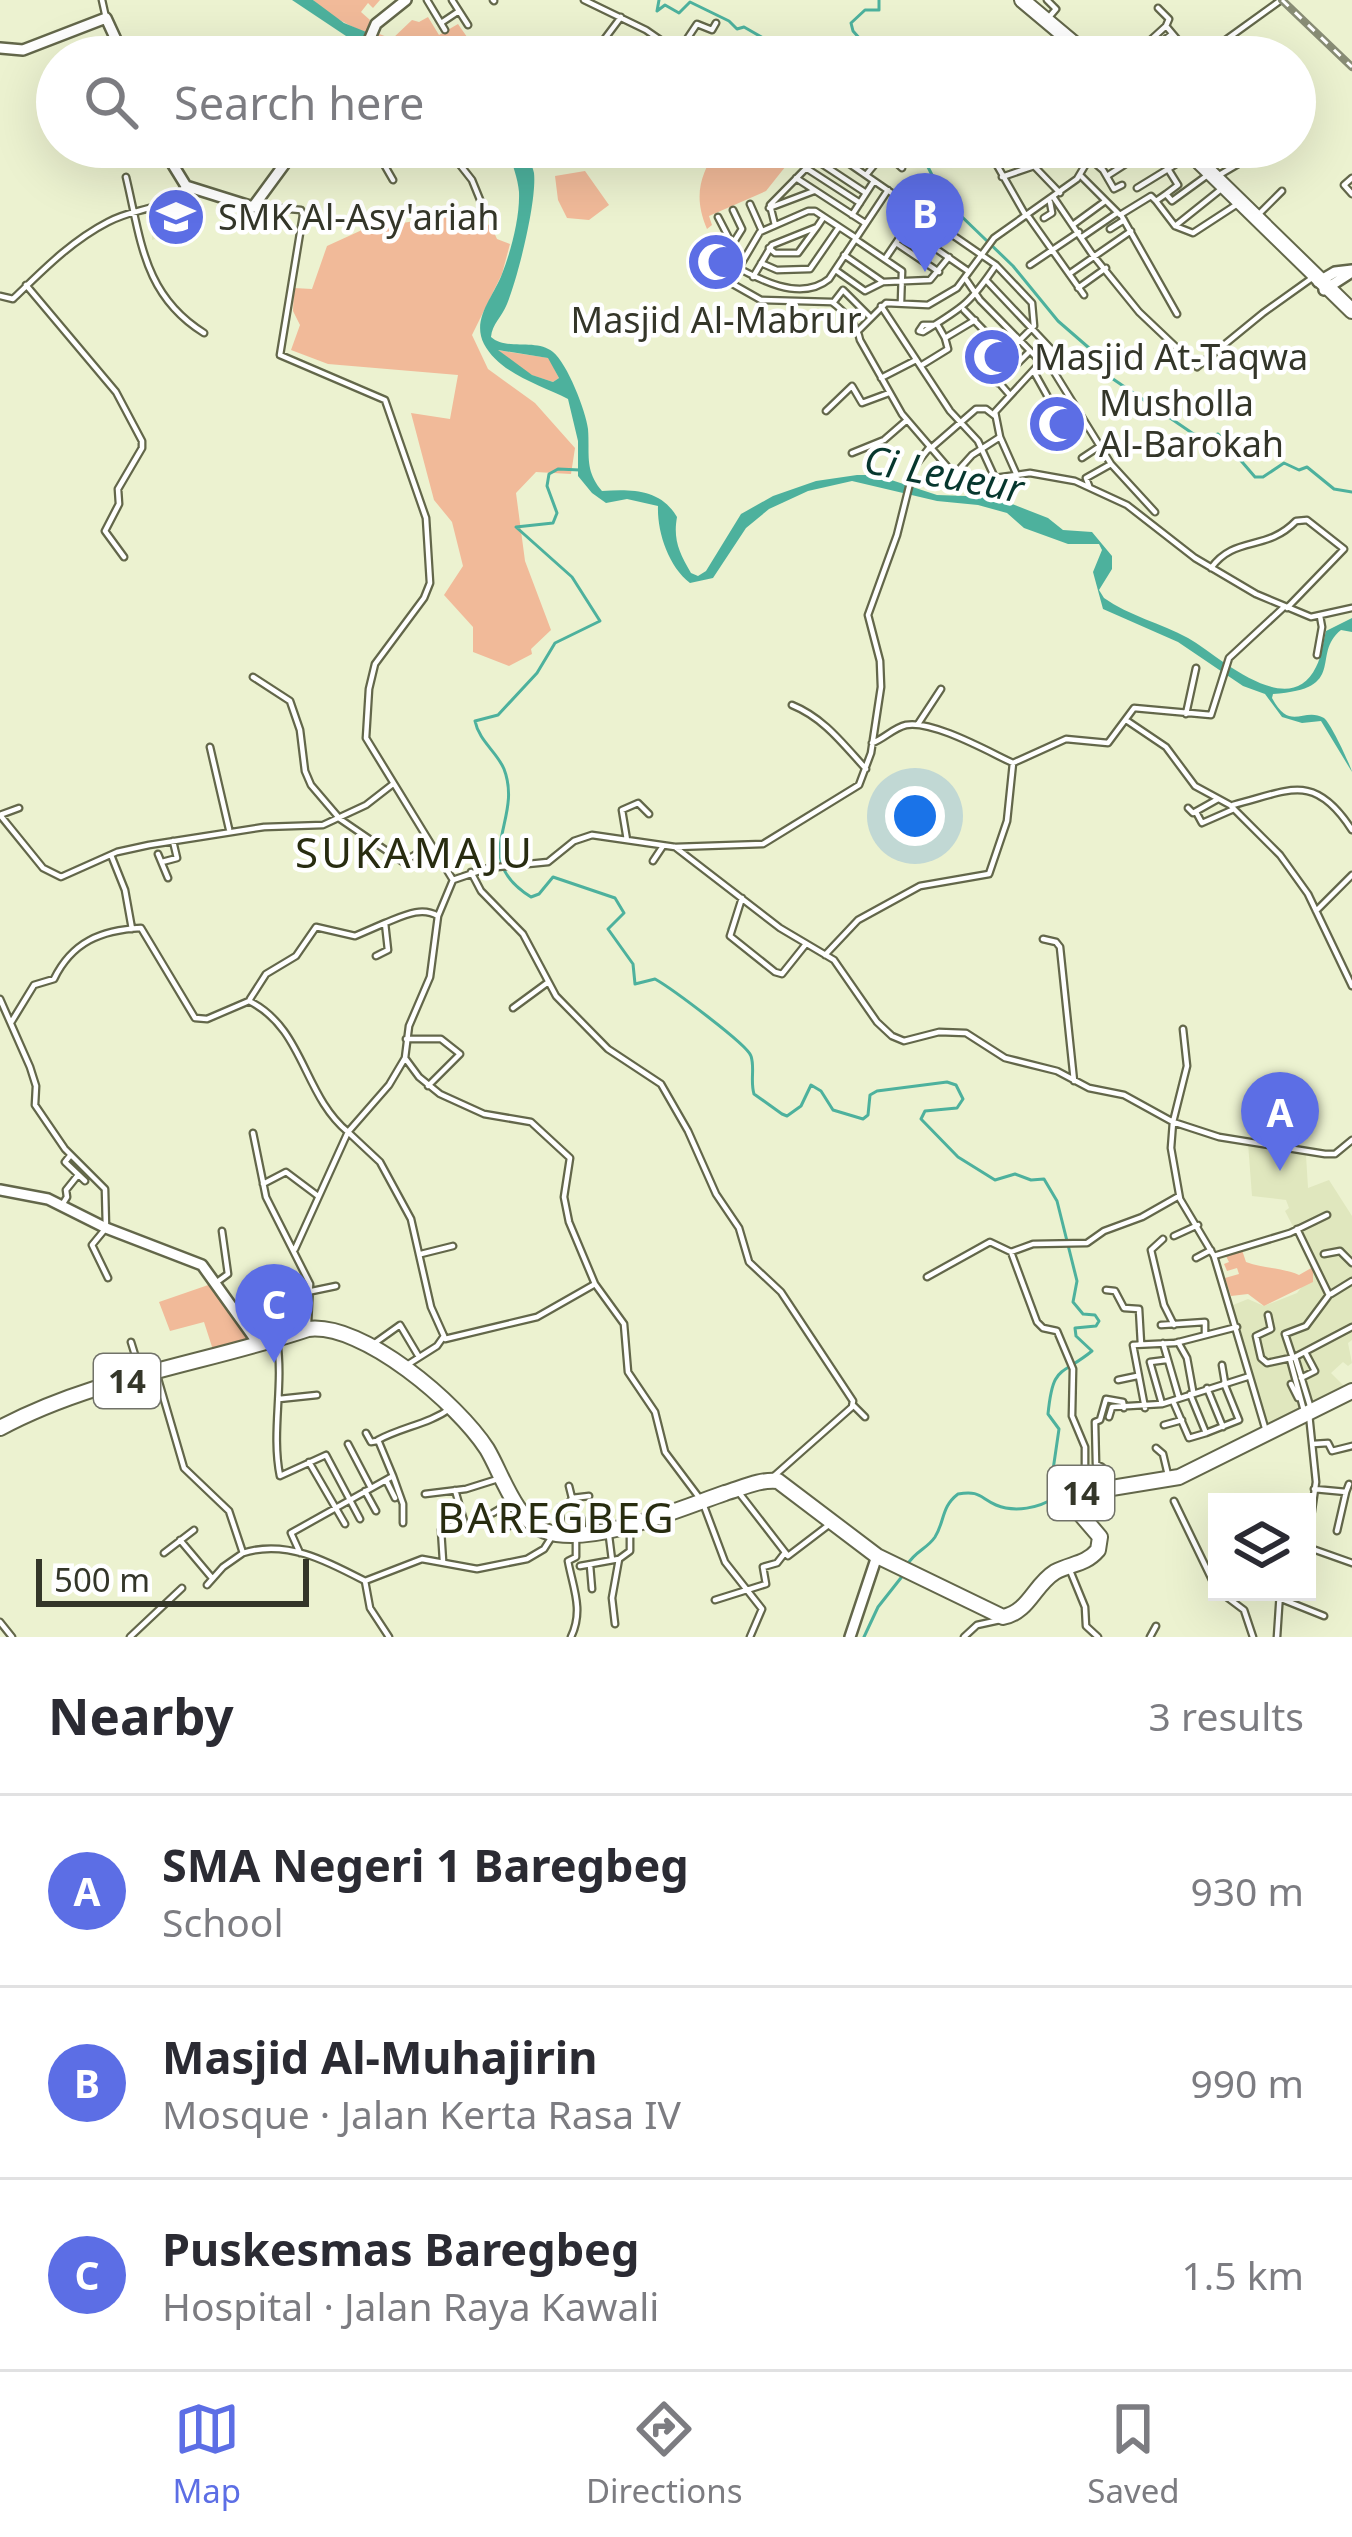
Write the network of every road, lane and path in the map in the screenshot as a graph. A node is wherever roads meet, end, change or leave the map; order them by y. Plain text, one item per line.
1 (102, 0) edge
2 (405, 0) edge
3 (428, 0) edge
4 (452, 0) edge
5 (584, 0) edge
6 (1265, 0) edge
7 (1279, 1) edge
8 (1039, 6) edge
9 (1158, 8) dead end
10 (1270, 8) junction
11 (459, 11) junction
12 (106, 18) junction
13 (619, 20) junction
14 (716, 22) dead end
15 (468, 26) dead end
16 (1166, 26) junction
17 (1172, 34) joint
18 (59, 36) edge
19 (114, 36) edge
20 (371, 36) edge
21 (605, 36) edge
22 (649, 36) edge
23 (692, 36) edge
24 (1058, 36) edge
25 (1155, 36) edge
26 (1170, 36) edge
27 (1231, 36) edge
28 (36, 45) edge
29 (0, 48) edge
30 (175, 168) edge
31 (282, 168) edge
32 (386, 168) edge
33 (463, 168) edge
34 (805, 168) edge
35 (808, 168) edge
36 (828, 168) edge
37 (856, 168) edge
38 (871, 168) edge
39 (998, 168) edge
40 (1029, 168) edge
41 (1035, 168) edge
42 (1083, 168) edge
43 (1099, 168) edge
44 (1119, 168) edge
45 (1204, 168) edge
46 (1232, 168) edge
47 (1168, 169) joint
48 (866, 175) junction
49 (1080, 175) junction
50 (1107, 176) junction
51 (126, 177) dead end
52 (796, 178) junction
53 (1002, 178) junction
54 (1352, 178) edge
55 (393, 180) dead end
56 (1216, 180) junction
57 (874, 181) junction
58 (1121, 185) dead end
59 (186, 186) junction
60 (888, 190) junction
61 (1282, 190) dead end
62 (815, 191) junction
63 (866, 193) junction
64 (1166, 194) junction
65 (1352, 194) edge
66 (1148, 197) junction
67 (1055, 198) junction
68 (1106, 201) junction
69 (1156, 201) junction
70 (1239, 202) junction
71 (860, 203) junction
72 (750, 204) dead end
73 (253, 207) junction
74 (483, 207) dead end
75 (769, 208) junction
76 (733, 209) dead end
77 (917, 212) junction
78 (852, 215) junction
79 (131, 216) junction
80 (1027, 216) junction
81 (1120, 216) junction
82 (718, 217) dead end
83 (824, 217) junction
84 (1044, 218) dead end
85 (1255, 218) junction
86 (865, 223) junction
87 (1075, 224) junction
88 (775, 225) junction
89 (817, 226) junction
90 (1175, 226) junction
91 (839, 227) junction
92 (906, 228) junction
93 (1110, 229) dead end
94 (762, 230) junction
95 (1130, 232) junction
96 (1080, 234) junction
97 (856, 238) junction
98 (896, 243) junction
99 (732, 245) junction
100 (769, 248) junction
101 (1052, 250) junction
102 (980, 254) junction
103 (844, 255) junction
104 (1094, 255) junction
105 (950, 257) junction
106 (724, 259) junction
107 (885, 259) junction
108 (761, 262) junction
109 (997, 265) junction
110 (1030, 266) dead end
111 (738, 268) junction
112 (1106, 268) junction
113 (810, 269) junction
114 (834, 271) junction
115 (938, 272) junction
116 (966, 274) junction
117 (1069, 274) junction
118 (753, 277) junction
119 (1330, 278) edge
120 (903, 280) junction
121 (986, 280) junction
122 (883, 282) junction
123 (730, 283) junction
124 (26, 285) junction
125 (800, 286) junction
126 (809, 286) junction
127 (0, 296) edge
128 (977, 296) junction
129 (901, 302) junction
130 (800, 303) junction
131 (832, 303) junction
132 (881, 305) junction
133 (964, 309) junction
134 (1348, 309) edge
135 (1177, 314) dead end
136 (869, 316) junction
137 (975, 320) junction
138 (1032, 328) junction
139 (860, 330) junction
140 (204, 333) dead end
141 (945, 338) junction
142 (1019, 340) junction
143 (1030, 351) junction
144 (1006, 353) junction
145 (1044, 361) junction
146 (918, 363) junction
147 (1033, 371) junction
148 (881, 378) junction
149 (998, 382) junction
150 (889, 393) junction
151 (1009, 394) junction
152 (826, 411) dead end
153 (1077, 412) junction
154 (994, 416) junction
155 (907, 420) junction
156 (959, 423) junction
157 (1000, 437) junction
158 (1100, 446) junction
159 (929, 448) junction
160 (982, 448) junction
161 (852, 453) dead end
162 (1082, 458) dead end
163 (1111, 464) junction
164 (1016, 473) junction
165 (953, 476) junction
166 (995, 478) junction
167 (1089, 486) junction
168 (1155, 512) dead end
169 (124, 557) dead end
170 (1211, 568) junction
171 (1286, 607) junction
172 (1352, 608) edge
173 (1320, 616) junction
174 (1317, 656) dead end
175 (1196, 668) dead end
176 (254, 677) dead end
177 (941, 689) dead end
178 (792, 705) dead end
179 (1186, 714) junction
180 (1126, 720) junction
181 (917, 725) junction
182 (872, 743) junction
183 (210, 747) dead end
184 (1013, 763) junction
185 (866, 769) junction
186 (393, 784) junction
187 (1220, 799) junction
188 (1233, 807) junction
189 (19, 808) dead end
190 (1188, 808) dead end
191 (1196, 812) junction
192 (649, 814) dead end
193 (0, 815) edge
194 (340, 819) junction
195 (1352, 830) edge
196 (229, 832) junction
197 (627, 840) junction
198 (172, 841) junction
199 (431, 845) junction
200 (663, 845) junction
201 (675, 847) junction
202 (158, 854) dead end
203 (111, 855) junction
204 (652, 861) dead end
205 (162, 862) junction
206 (471, 872) junction
207 (1352, 875) edge
208 (168, 878) dead end
209 (453, 880) junction
210 (742, 896) junction
211 (1316, 911) junction
212 (438, 916) junction
213 (385, 923) junction
214 (132, 928) junction
215 (1043, 939) dead end
216 (806, 944) junction
217 (825, 955) junction
218 (376, 956) dead end
219 (547, 983) junction
220 (1352, 986) edge
221 (0, 999) edge
222 (249, 1001) junction
223 (513, 1008) dead end
224 (12, 1021) junction
225 (1183, 1029) dead end
226 (406, 1039) junction
227 (405, 1058) junction
228 (1074, 1081) junction
229 (428, 1086) junction
230 (1283, 1108) dead end
231 (1173, 1122) junction
232 (253, 1132) dead end
233 (348, 1132) junction
234 (1352, 1140) edge
235 (1284, 1147) junction
236 (69, 1157) dead end
237 (78, 1175) junction
238 (85, 1181) dead end
239 (262, 1184) junction
240 (0, 1190) edge
241 (318, 1196) junction
242 (1179, 1196) junction
243 (62, 1205) junction
244 (1327, 1215) dead end
245 (1198, 1225) junction
246 (106, 1228) junction
247 (1298, 1229) junction
248 (222, 1231) dead end
249 (1174, 1236) dead end
250 (1163, 1239) dead end
251 (453, 1246) dead end
252 (295, 1249) junction
253 (1011, 1252) junction
254 (1213, 1253) junction
255 (421, 1254) junction
256 (1324, 1254) dead end
257 (1196, 1258) dead end
258 (1352, 1263) edge
259 (424, 1273) junction
260 (415, 1276) dead end
261 (927, 1277) dead end
262 (108, 1278) dead end
263 (1352, 1281) edge
264 (217, 1282) junction
265 (595, 1284) junction
266 (336, 1286) dead end
267 (1106, 1290) dead end
268 (311, 1292) junction
269 (1329, 1295) junction
270 (1268, 1316) dead end
271 (1160, 1324) dead end
272 (1172, 1324) junction
273 (1185, 1324) junction
274 (1237, 1327) junction
275 (1352, 1327) edge
276 (308, 1329) junction
277 (1205, 1334) junction
278 (277, 1338) junction
279 (444, 1339) junction
280 (1187, 1340) junction
281 (131, 1342) dead end
282 (256, 1342) junction
283 (1171, 1343) junction
284 (1141, 1344) junction
285 (370, 1346) junction
286 (1306, 1355) junction
287 (419, 1357) junction
288 (1293, 1358) junction
289 (1166, 1360) junction
290 (1150, 1362) junction
291 (1134, 1366) junction
292 (1222, 1366) dead end
293 (403, 1370) junction
294 (149, 1374) junction
295 (1137, 1376) junction
296 (1247, 1376) junction
297 (1303, 1377) junction
298 (1118, 1380) dead end
299 (1225, 1383) junction
300 (1291, 1384) dead end
301 (1207, 1388) junction
302 (1352, 1391) edge
303 (1191, 1392) junction
304 (317, 1395) dead end
305 (280, 1399) junction
306 (1176, 1400) junction
307 (1162, 1404) junction
308 (854, 1406) junction
309 (451, 1408) junction
310 (1124, 1408) junction
311 (1145, 1408) junction
312 (1308, 1411) junction
313 (865, 1417) dead end
314 (1109, 1417) dead end
315 (1182, 1420) junction
316 (1164, 1425) dead end
317 (1223, 1427) junction
318 (0, 1428) edge
319 (366, 1433) dead end
320 (1206, 1433) junction
321 (1268, 1435) junction
322 (377, 1441) junction
323 (348, 1444) dead end
324 (1313, 1444) junction
325 (1352, 1446) edge
326 (1156, 1448) dead end
327 (309, 1462) junction
328 (502, 1477) junction
329 (389, 1478) junction
330 (769, 1480) junction
331 (1169, 1481) junction
332 (1349, 1484) edge
333 (569, 1486) dead end
334 (737, 1489) junction
335 (1102, 1489) junction
336 (368, 1490) junction
337 (455, 1490) junction
338 (1314, 1490) junction
339 (1085, 1491) junction
340 (1346, 1492) junction
341 (1314, 1493) edge
342 (425, 1495) dead end
343 (589, 1496) dead end
344 (395, 1498) dead end
345 (576, 1498) junction
346 (515, 1500) junction
347 (349, 1501) junction
348 (701, 1501) junction
349 (1174, 1501) dead end
350 (335, 1509) junction
351 (376, 1511) dead end
352 (493, 1513) dead end
353 (526, 1516) junction
354 (446, 1518) dead end
355 (359, 1519) dead end
356 (832, 1522) junction
357 (403, 1523) dead end
358 (345, 1524) dead end
359 (630, 1525) junction
360 (509, 1526) dead end
361 (573, 1526) junction
362 (194, 1530) dead end
363 (441, 1530) junction
364 (608, 1530) junction
365 (1337, 1531) dead end
366 (180, 1540) junction
367 (1316, 1549) edge
368 (164, 1553) dead end
369 (243, 1553) junction
370 (300, 1553) junction
371 (784, 1554) junction
372 (877, 1556) junction
373 (616, 1560) junction
374 (443, 1561) junction
375 (1352, 1563) edge
376 (590, 1564) junction
377 (580, 1566) dead end
378 (1069, 1568) junction
379 (1208, 1569) edge
380 (212, 1578) junction
381 (365, 1581) junction
382 (207, 1585) dead end
383 (182, 1588) dead end
384 (592, 1589) dead end
385 (749, 1591) junction
386 (715, 1600) dead end
387 (1232, 1601) edge
388 (1279, 1601) edge
389 (1290, 1601) edge
390 (1300, 1601) edge
391 (1298, 1605) junction
392 (1016, 1613) junction
393 (1324, 1616) dead end
394 (0, 1622) edge
395 (615, 1624) dead end
396 (1156, 1626) dead end
397 (12, 1637) edge
398 (130, 1637) edge
399 (389, 1637) edge
400 (571, 1637) edge
401 (750, 1637) edge
402 (850, 1637) edge
403 (964, 1637) edge
404 (1098, 1637) edge
405 (1150, 1637) edge
406 (1253, 1637) edge
407 (1277, 1637) edge

1 - 12 street
2 - 20 street
3 - 11 street
4 - 11 street
5 - 13 street
6 - 10 street
7 - 10 street
8 - 24 highway
9 - 16 street
10 - 27 street
11 - 15 street
12 - 18 street
12 - 19 street
13 - 21 street
13 - 22 street
14 - 23 street
16 - 17 street
16 - 25 street
17 - 26 street
28 - 29 street
30 - 59 street
31 - 73 street
32 - 55 street
33 - 74 street
34 - 52 street
35 - 71 street
36 - 63 street
37 - 48 street
38 - 48 street
39 - 53 street
40 - 53 street
41 - 67 street
42 - 49 street
43 - 50 street
44 - 50 street
45 - 56 highway
46 - 56 street
47 - 64 street
47 - 66 street
48 - 57 street
49 - 67 street
49 - 68 street
50 - 58 street
51 - 79 street
52 - 62 street
52 - 75 street
53 - 80 street
54 - 65 street
56 - 64 street
56 - 70 highway
56 - 90 street
57 - 60 street
57 - 63 street
59 - 73 street
59 - 79 street
60 - 77 street
60 - 86 street
61 - 85 street
62 - 75 street
62 - 78 street
63 - 71 street
64 - 69 street
66 - 69 street
66 - 81 street
67 - 80 street
67 - 84 street
67 - 87 street
68 - 81 street
68 - 87 street
69 - 90 street
70 - 85 highway
70 - 90 street
71 - 78 street
72 - 94 street
73 - 186 street
75 - 88 street
76 - 99 street
77 - 92 street
77 - 102 street
78 - 86 street
79 - 124 street
79 - 140 street
80 - 101 street
80 - 102 street
81 - 93 street
81 - 95 street
81 - 96 street
82 - 99 street
83 - 88 street
83 - 89 street
83 - 91 street
85 - 119 highway
86 - 97 street
87 - 96 street
88 - 94 street
89 - 100 street
89 - 100 street
91 - 97 street
91 - 113 street
92 - 98 street
92 - 105 street
94 - 111 street
95 - 104 street
95 - 135 street
96 - 101 street
96 - 104 street
97 - 103 street
97 - 107 street
98 - 107 street
98 - 115 street
99 - 106 street
100 - 108 street
101 - 110 street
101 - 117 street
102 - 109 street
102 - 116 street
103 - 114 street
103 - 122 street
104 - 112 street
104 - 117 street
105 - 115 street
105 - 116 street
106 - 111 street
106 - 123 street
107 - 120 street
108 - 113 street
108 - 118 street
109 - 121 street
109 - 138 street
111 - 118 street
111 - 123 street
112 - 117 street
112 - 119 street
113 - 126 street
114 - 122 street
114 - 126 street
115 - 120 street
116 - 128 street
116 - 129 street
118 - 125 street
119 - 134 highway
120 - 122 street
120 - 129 street
121 - 128 street
121 - 138 street
123 - 130 street
124 - 127 street
124 - 169 street
125 - 126 street
125 - 130 street
128 - 133 street
128 - 142 street
129 - 132 street
130 - 131 street
131 - 136 street
131 - 139 street
132 - 136 street
132 - 146 street
133 - 137 street
133 - 141 street
136 - 139 street
137 - 141 street
137 - 144 street
138 - 142 street
138 - 145 street
139 - 148 street
141 - 146 street
142 - 143 street
142 - 144 street
143 - 145 street
143 - 149 street
144 - 149 street
145 - 147 street
145 - 153 street
146 - 148 street
146 - 156 street
147 - 151 street
147 - 153 street
148 - 150 street
149 - 151 street
150 - 152 street
150 - 155 street
151 - 154 street
153 - 158 street
154 - 156 street
154 - 157 street
155 - 159 street
155 - 161 street
156 - 159 street
156 - 160 street
157 - 160 street
157 - 164 street
158 - 162 street
158 - 163 street
159 - 165 street
159 - 182 street
160 - 165 street
160 - 166 street
163 - 167 street
163 - 168 street
164 - 166 street
164 - 167 street
165 - 166 street
167 - 170 street
170 - 171 street
170 - 171 street
171 - 173 street
171 - 179 street
172 - 173 street
173 - 174 street
175 - 179 street
176 - 194 street
177 - 181 street
178 - 185 street
179 - 180 street
180 - 184 street
180 - 187 street
181 - 182 street
181 - 184 street
182 - 185 street
183 - 196 street
184 - 217 street
185 - 201 street
186 - 194 street
186 - 199 street
187 - 188 street
187 - 191 street
188 - 191 street
188 - 195 street
188 - 211 street
189 - 193 street
190 - 191 street
192 - 197 street
193 - 203 street
194 - 196 street
194 - 199 street
196 - 198 street
197 - 200 street
197 - 206 street
198 - 203 street
198 - 205 street
199 - 209 street
200 - 201 street
200 - 204 street
201 - 210 street
202 - 205 street
203 - 214 street
205 - 208 street
206 - 209 street
206 - 219 street
207 - 211 street
209 - 212 street
210 - 216 street
210 - 216 street
211 - 220 street
212 - 213 street
212 - 226 street
213 - 218 street
213 - 222 street
214 - 222 street
214 - 224 street
215 - 228 street
216 - 217 street
217 - 228 street
219 - 223 street
219 - 308 street
221 - 224 street
222 - 233 street
224 - 246 street
225 - 231 street
226 - 227 street
226 - 229 street
227 - 229 street
227 - 233 street
228 - 231 street
229 - 265 street
230 - 235 street
231 - 235 street
231 - 242 street
232 - 239 street
233 - 241 street
233 - 255 street
234 - 235 street
236 - 237 street
237 - 238 street
237 - 243 street
239 - 241 street
239 - 252 street
240 - 243 street
241 - 252 street
242 - 245 street
242 - 253 street
243 - 246 street
244 - 247 street
245 - 249 street
245 - 254 street
246 - 262 street
246 - 264 street
247 - 254 street
247 - 269 street
248 - 264 street
250 - 272 street
251 - 255 street
252 - 268 street
253 - 261 street
253 - 339 street
254 - 257 street
254 - 274 street
255 - 259 street
256 - 258 street
259 - 260 street
259 - 279 street
263 - 269 street
264 - 282 street
265 - 279 street
265 - 348 street
266 - 268 street
267 - 284 street
268 - 276 street
269 - 288 street
270 - 288 street
271 - 272 street
272 - 273 street
272 - 283 street
273 - 277 street
273 - 280 street
274 - 277 street
274 - 296 street
275 - 286 street
276 - 278 highway, 14
276 - 285 highway
277 - 280 street
278 - 282 highway, 14
278 - 305 street
279 - 287 street
280 - 283 street
281 - 294 street
282 - 294 highway, 14
283 - 284 street
283 - 289 street
283 - 303 street
284 - 291 street
285 - 287 street
285 - 293 highway
286 - 288 street
286 - 297 street
287 - 293 street
288 - 297 street
288 - 312 street
289 - 290 street
289 - 306 street
290 - 291 street
290 - 307 street
291 - 295 street
292 - 299 street
293 - 309 highway
294 - 318 highway, 14
294 - 369 street
295 - 298 street
295 - 311 street
296 - 299 street
296 - 321 street
297 - 312 street
299 - 301 street
299 - 317 street
300 - 312 street
301 - 303 street
301 - 317 street
302 - 312 highway, 14
303 - 306 street
303 - 320 street
304 - 305 street
305 - 327 street
306 - 307 street
306 - 315 street
307 - 311 street
308 - 313 street
308 - 330 street
309 - 322 street
309 - 328 highway
310 - 311 street
310 - 314 street
310 - 335 street
312 - 321 highway, 14
312 - 324 street
315 - 316 street
315 - 320 street
317 - 320 street
319 - 322 street
321 - 331 highway, 14
322 - 329 street
323 - 336 street
324 - 325 street
324 - 338 street
326 - 331 street
327 - 347 street
327 - 350 street
328 - 337 street
328 - 346 highway
329 - 336 street
329 - 344 street
329 - 357 street
330 - 334 highway
330 - 356 highway
331 - 335 highway, 14
332 - 340 street
333 - 345 street
334 - 348 highway
334 - 371 street
335 - 339 highway, 14
336 - 347 street
336 - 351 street
337 - 342 street
337 - 363 street
338 - 340 street
338 - 341 street
339 - 378 highway, 14
340 - 365 street
343 - 345 street
345 - 361 street
345 - 361 street
346 - 352 street
346 - 353 highway
347 - 350 street
347 - 355 street
348 - 359 highway
348 - 385 street
349 - 379 street
350 - 358 street
350 - 370 street
353 - 360 street
353 - 361 highway
354 - 363 street
356 - 371 street
356 - 372 highway
359 - 364 highway
359 - 373 street
361 - 364 highway
361 - 374 street
361 - 400 street
362 - 366 street
363 - 374 street
364 - 373 street
366 - 368 street
366 - 380 street
367 - 375 street
369 - 370 street
369 - 380 street
370 - 381 street
371 - 385 street
372 - 392 highway
372 - 402 street
373 - 376 street
373 - 395 street
374 - 381 street
376 - 377 street
376 - 384 street
378 - 392 highway, 14
378 - 404 street
380 - 382 street
381 - 399 street
383 - 398 street
385 - 386 street
385 - 401 street
387 - 406 street
388 - 407 street
389 - 391 street
390 - 391 street
391 - 393 street
392 - 403 street
394 - 397 street
396 - 405 street

